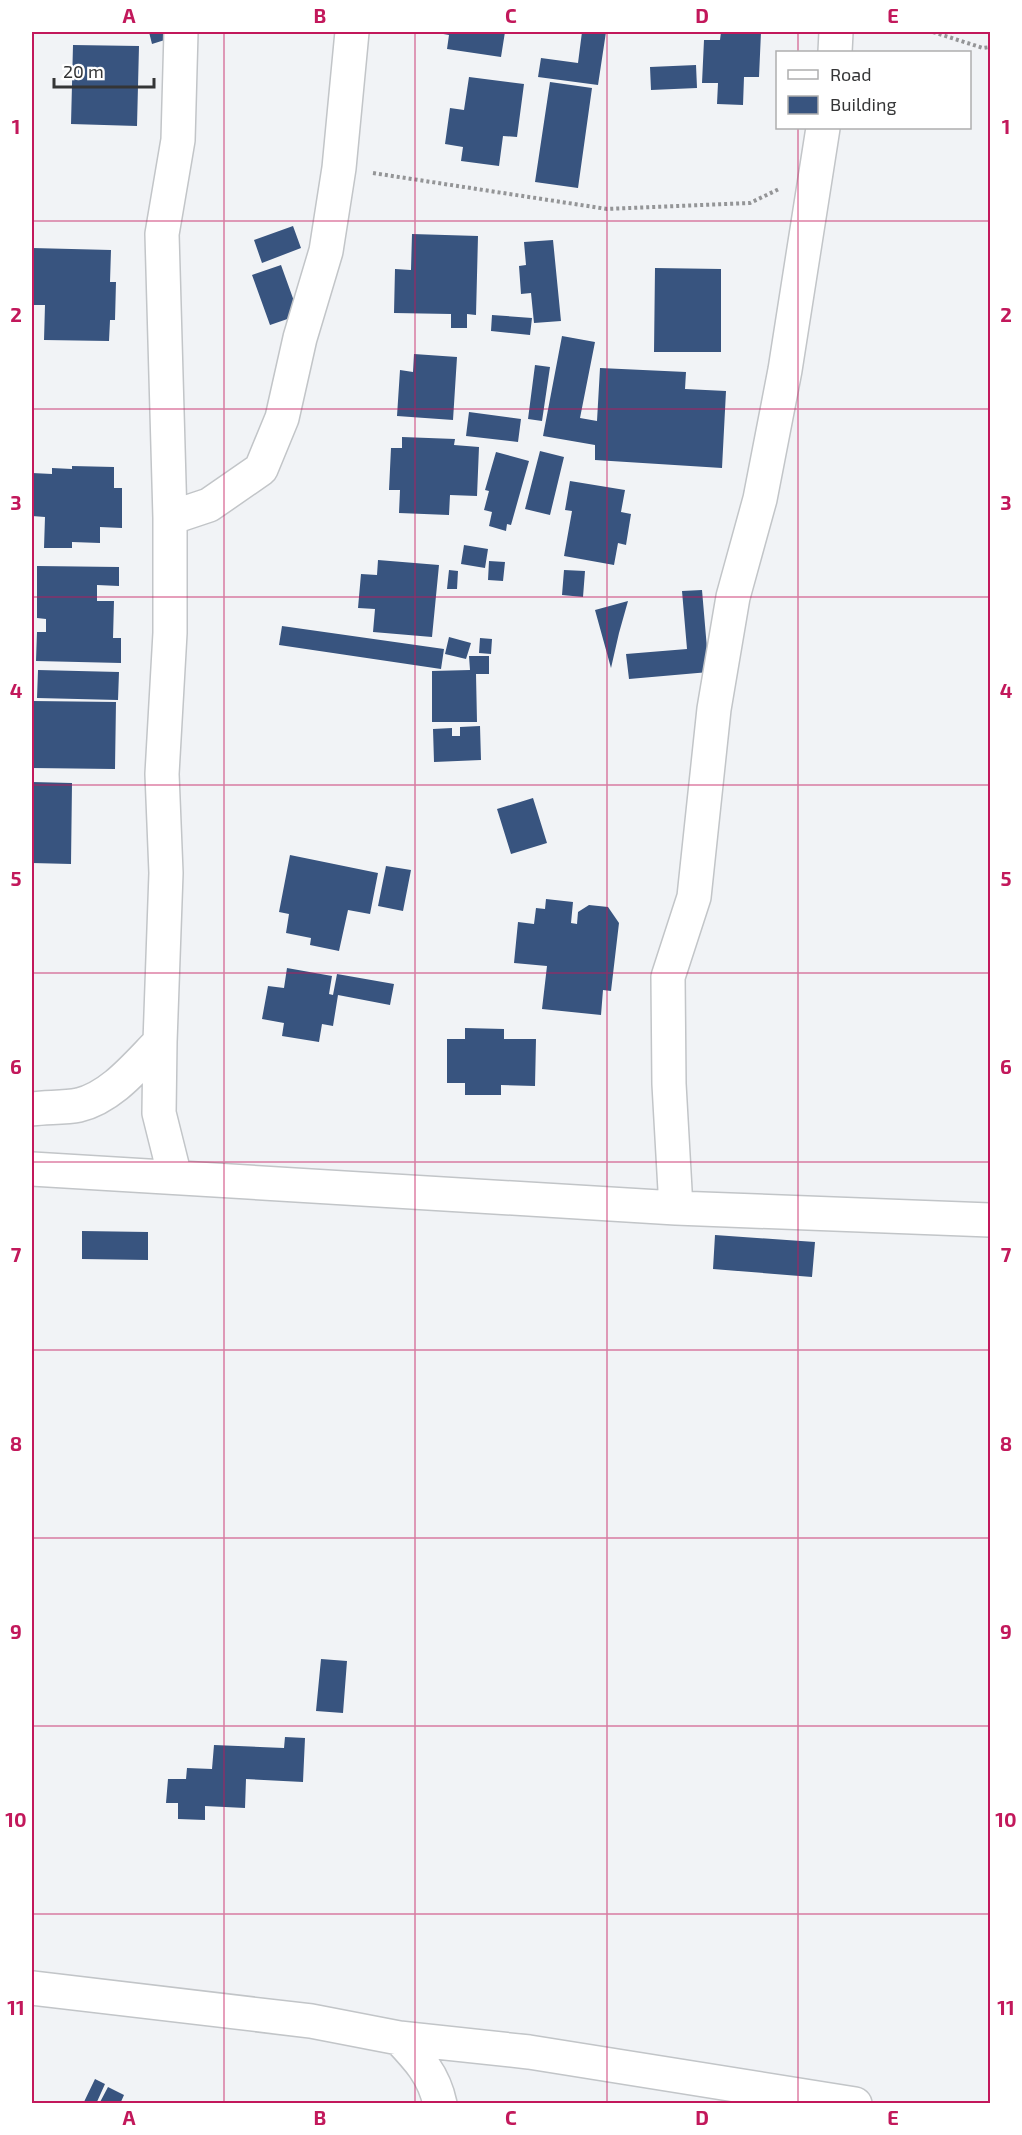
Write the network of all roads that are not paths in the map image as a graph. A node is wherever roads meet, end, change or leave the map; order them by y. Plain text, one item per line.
1 (181, 32) edge
2 (352, 32) edge
3 (836, 32) edge
4 (835, 51) edge
5 (820, 140) edge
6 (170, 518) junction
7 (160, 1042) junction
8 (32, 1109) edge
9 (32, 1168) edge
10 (175, 1177) junction
11 (676, 1208) junction
12 (990, 1220) edge
13 (32, 1988) edge
14 (399, 2038) junction
15 (440, 2103) edge
16 (855, 2103) edge

1 - 6 street
2 - 6 street
3 - 4 street
5 - 11 street
6 - 7 street
7 - 8 street
7 - 10 street
9 - 10 street
10 - 11 street
11 - 12 street
13 - 14 street
14 - 15 street
14 - 16 street

